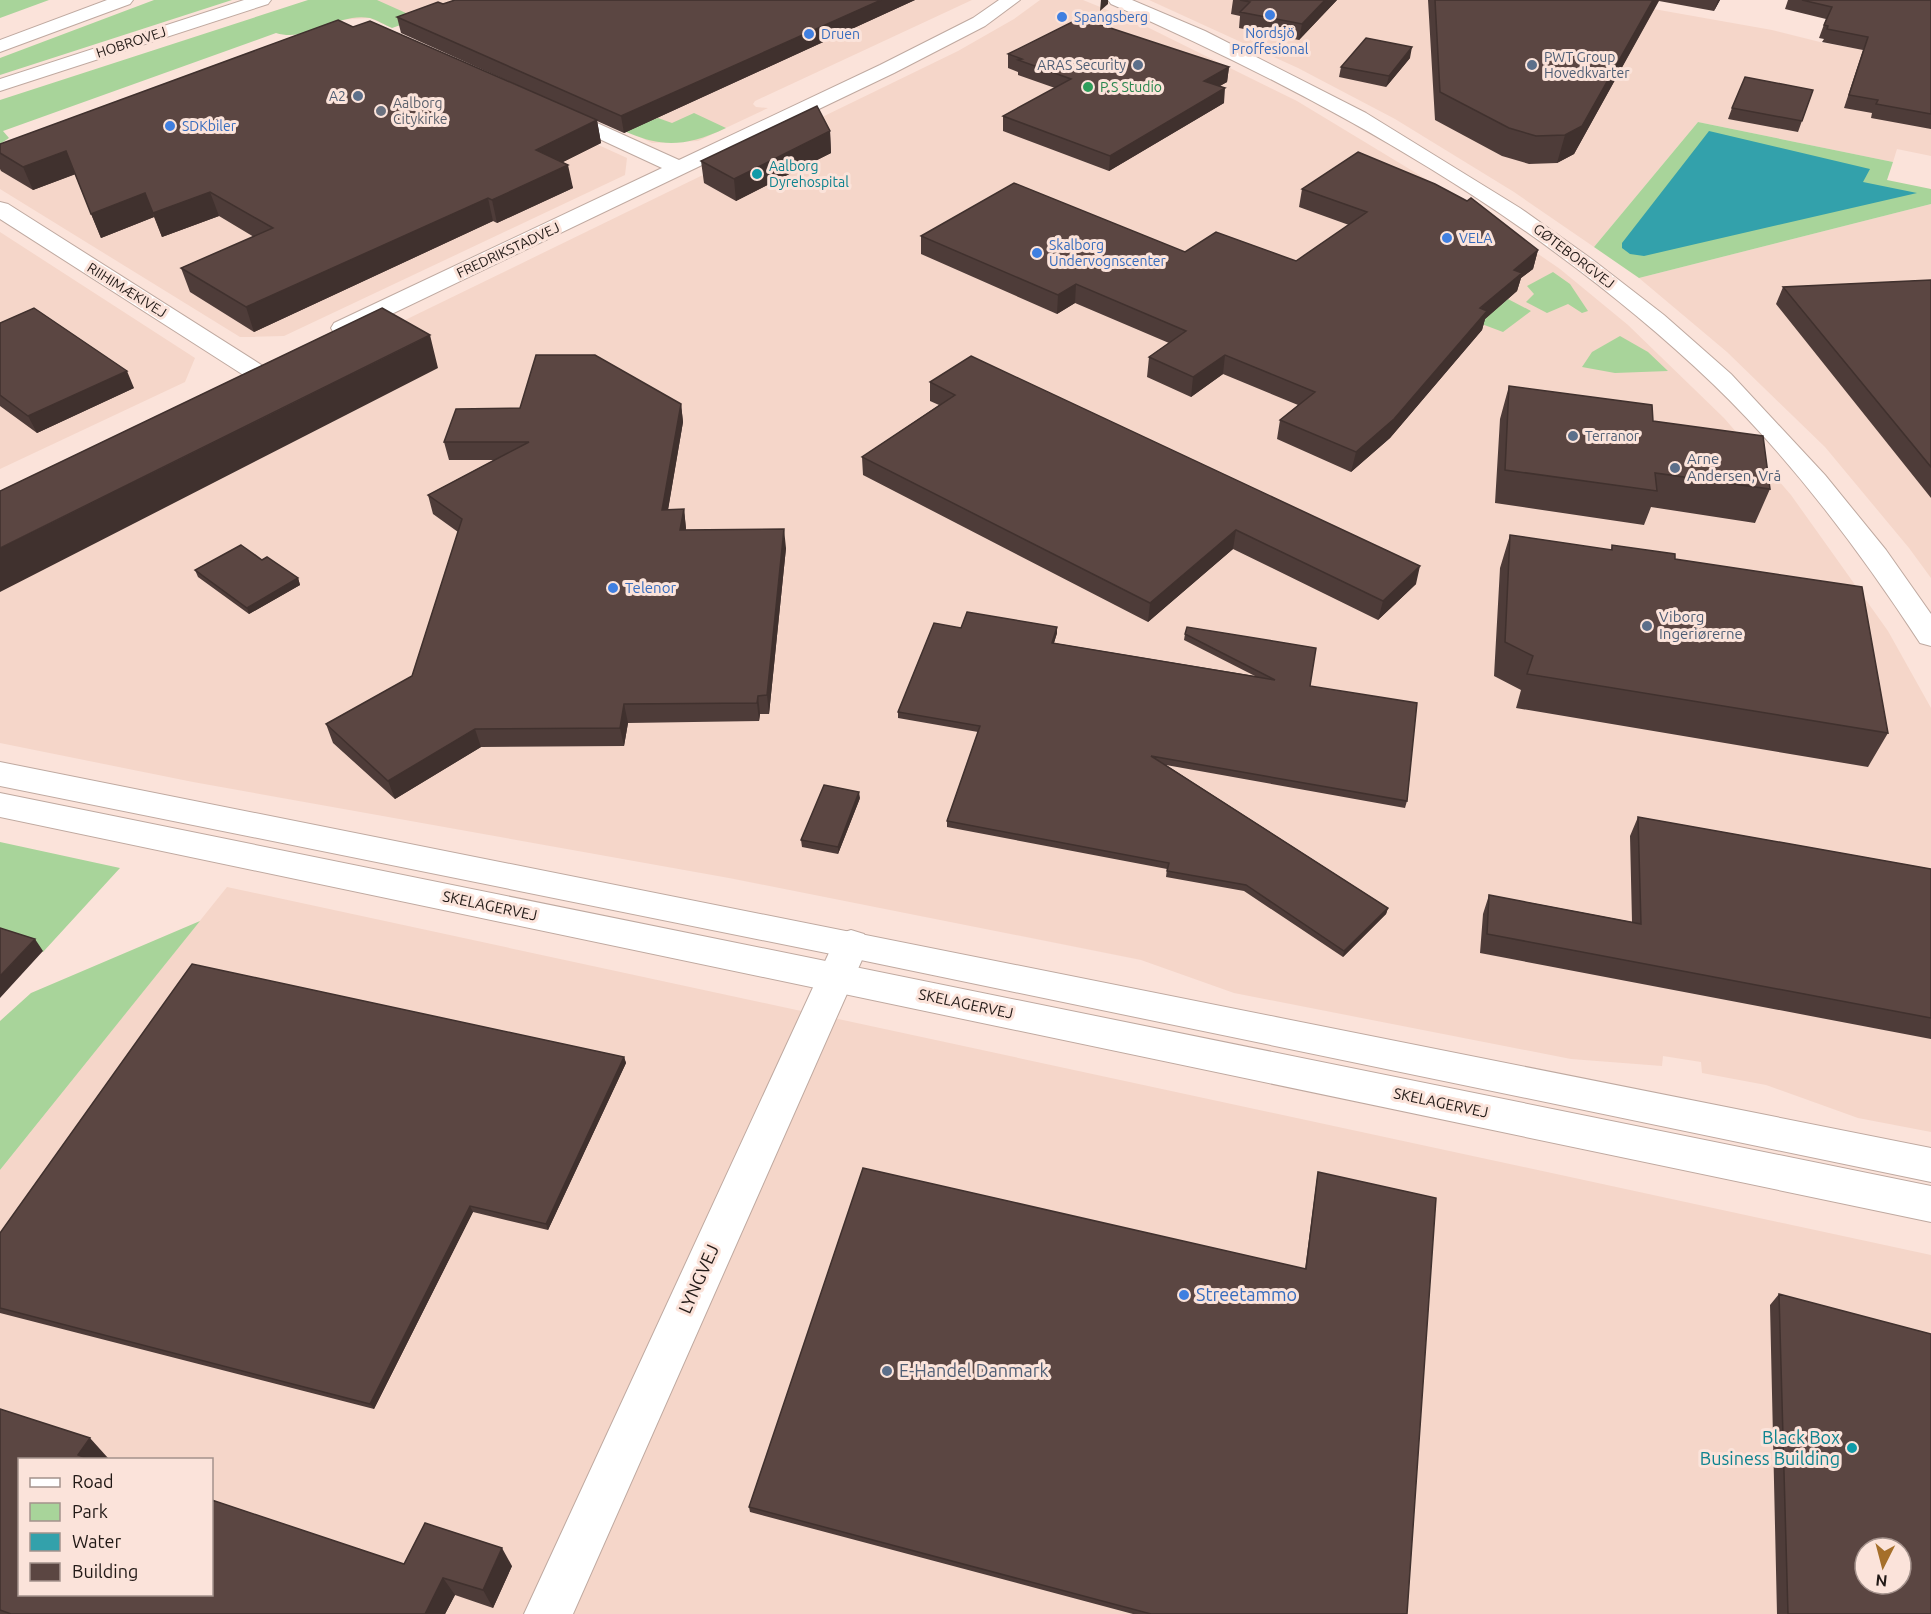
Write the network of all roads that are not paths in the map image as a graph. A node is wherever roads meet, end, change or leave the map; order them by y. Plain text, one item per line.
1 (79, 0) edge
2 (124, 0) edge
3 (262, 0) edge
4 (1011, 0) edge
5 (1117, 0) edge
6 (0, 29) edge
7 (0, 46) edge
8 (0, 85) edge
9 (543, 105) edge
10 (680, 168) junction
11 (0, 209) edge
12 (318, 340) edge
13 (254, 370) edge
14 (1930, 631) edge
15 (0, 774) edge
16 (0, 805) edge
17 (844, 961) junction
18 (1931, 1165) edge
19 (1931, 1204) edge
20 (548, 1614) edge

1 - 6 street
2 - 7 street
3 - 8 street, HOBROVEJ
4 - 10 street, FREDRIKSTADVEJ
5 - 14 street, GØTEBORGVEJ
9 - 10 street
10 - 12 street, FREDRIKSTADVEJ
11 - 13 street, RIIHIMÆKIVEJ
15 - 17 street, SKELAGERVEJ
16 - 17 street, SKELAGERVEJ
17 - 18 street, SKELAGERVEJ
17 - 19 street, SKELAGERVEJ
17 - 20 street, LYNGVEJ

